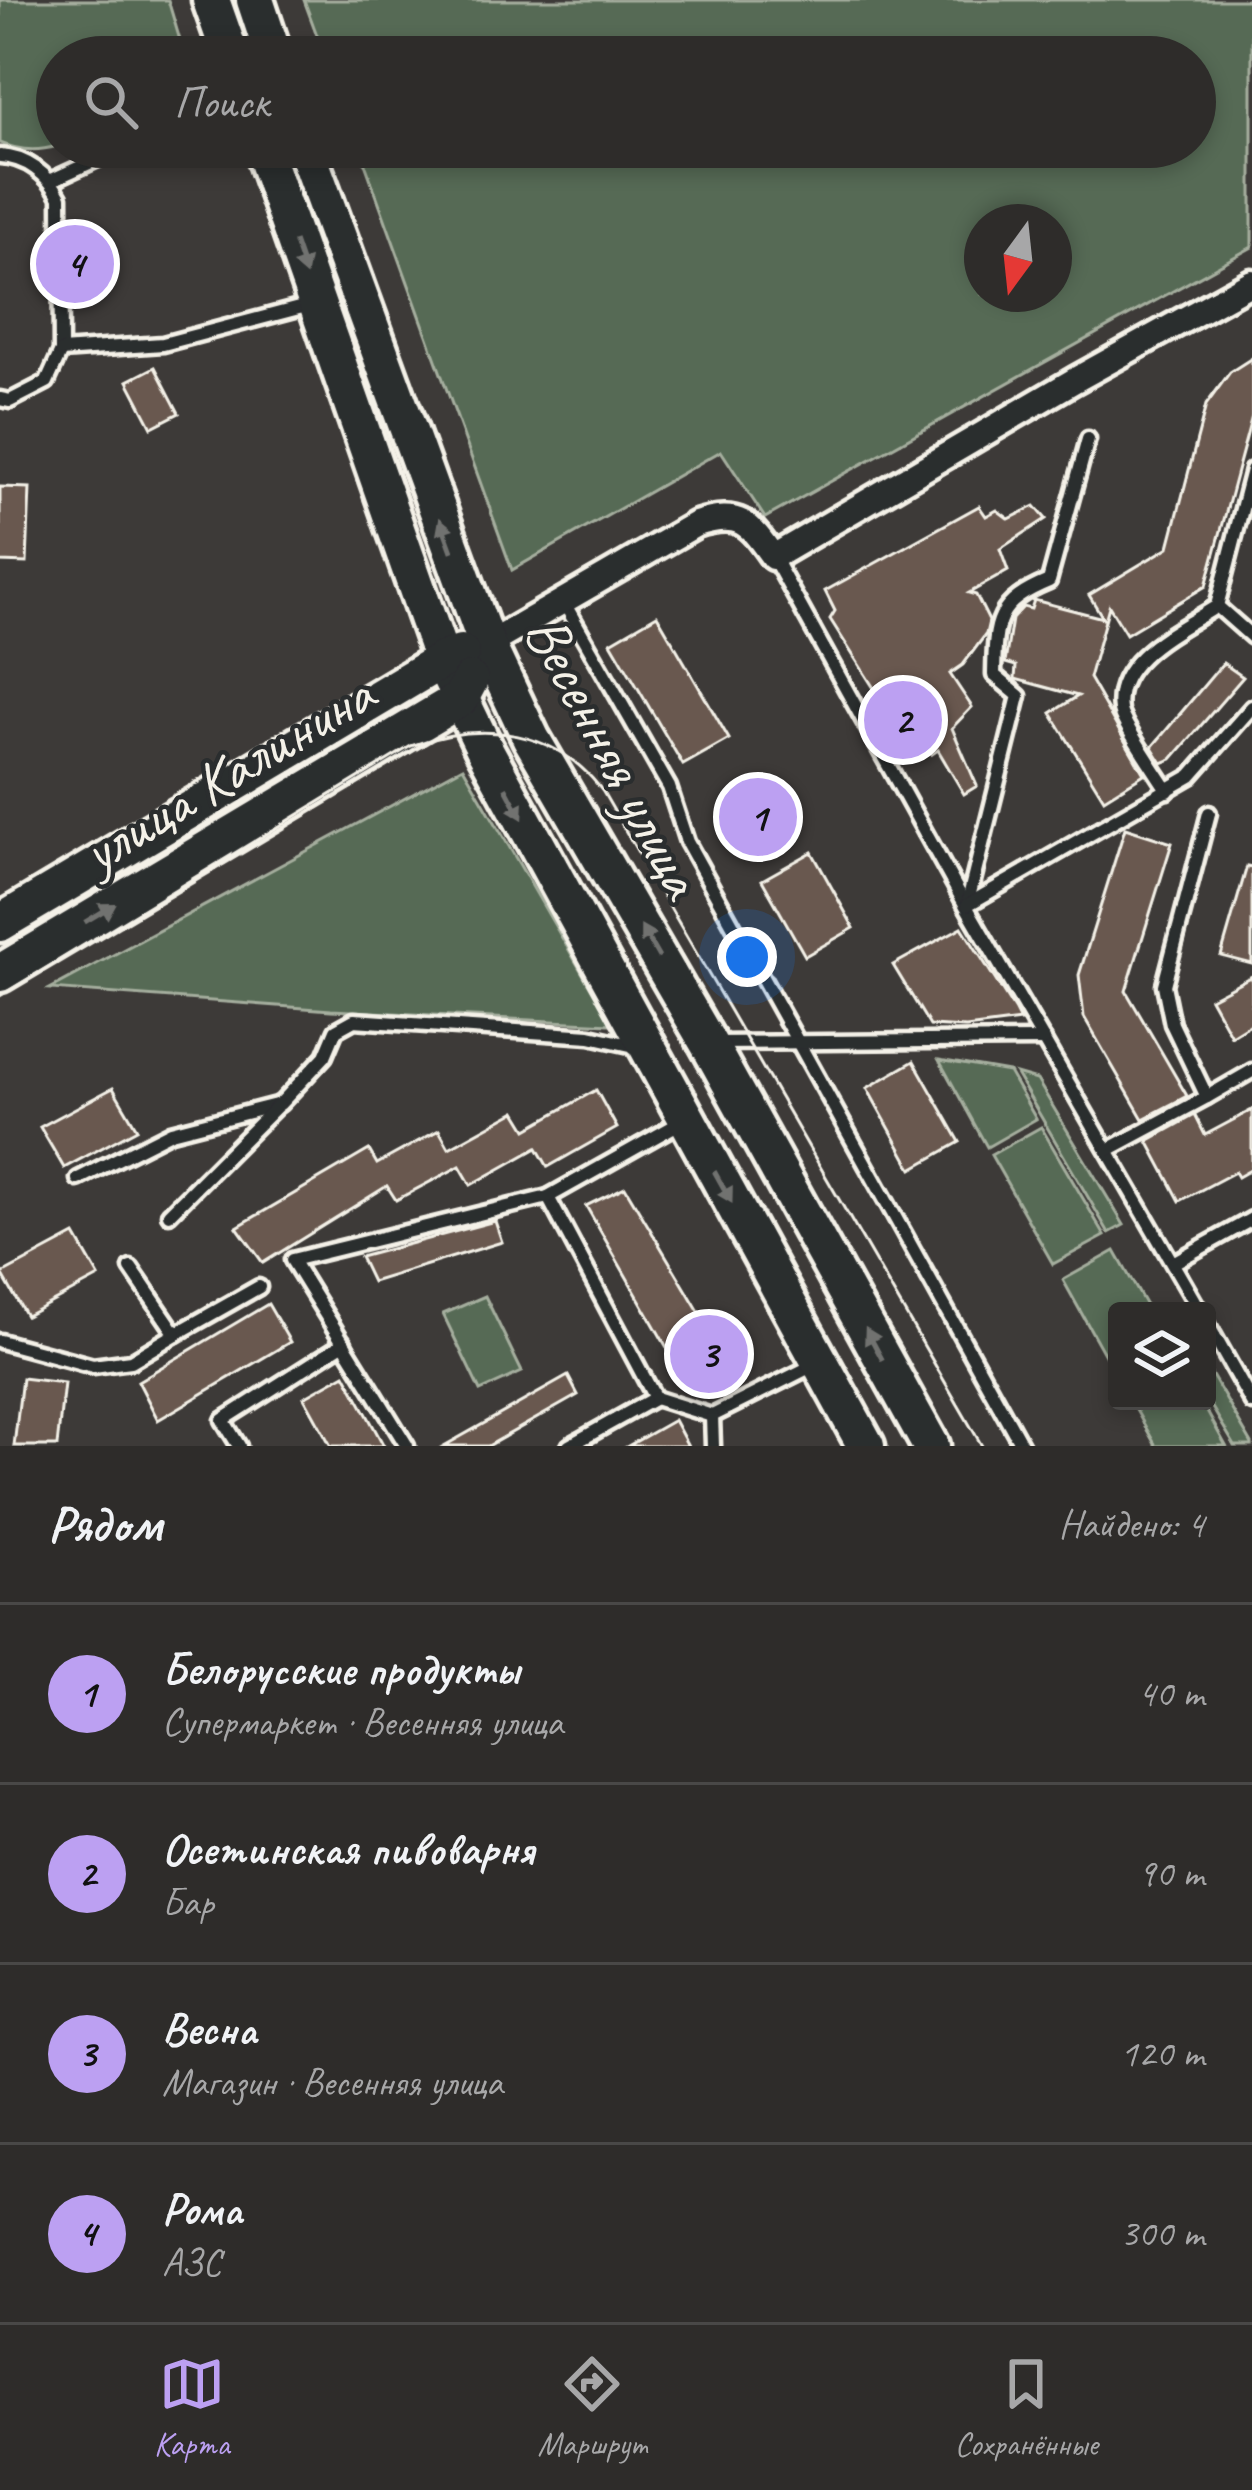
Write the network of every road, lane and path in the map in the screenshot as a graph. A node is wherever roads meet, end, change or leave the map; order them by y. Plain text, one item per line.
1 (211, 0) edge
2 (255, 0) edge
3 (224, 36) edge
4 (267, 36) edge
5 (0, 156) edge
6 (78, 168) edge
7 (269, 168) edge
8 (313, 168) edge
9 (52, 180) junction
10 (1252, 282) edge
11 (316, 304) junction
12 (61, 351) junction
13 (0, 399) edge
14 (1088, 440) dead end
15 (1252, 470) edge
16 (773, 557) junction
17 (562, 599) junction
18 (1216, 606) junction
19 (1252, 637) edge
20 (487, 645) junction
21 (442, 659) junction
22 (460, 699) junction
23 (1252, 707) edge
24 (1168, 791) junction
25 (1209, 813) dead end
26 (966, 906) junction
27 (0, 923) edge
28 (0, 973) edge
29 (1044, 1040) junction
30 (708, 1043) junction
31 (798, 1044) junction
32 (646, 1048) junction
33 (1252, 1071) edge
34 (1208, 1097) junction
35 (280, 1103) junction
36 (686, 1119) junction
37 (1108, 1150) junction
38 (78, 1179) dead end
39 (548, 1197) junction
40 (169, 1214) dead end
41 (1252, 1219) edge
42 (1173, 1263) junction
43 (131, 1268) dead end
44 (259, 1287) dead end
45 (1195, 1302) edge
46 (176, 1334) junction
47 (1216, 1339) edge
48 (0, 1341) edge
49 (344, 1343) junction
50 (820, 1361) junction
51 (655, 1398) junction
52 (1252, 1403) edge
53 (712, 1416) junction
54 (239, 1446) edge
55 (407, 1446) edge
56 (568, 1446) edge
57 (712, 1446) edge
58 (866, 1446) edge
59 (931, 1446) edge
60 (1022, 1446) edge

1 - 3 street
2 - 4 street
5 - 9 lane
6 - 9 lane
7 -> 11 street, Весенняя улица
20 -> 8 street, Весенняя улица
9 - 12 lane
10 - 16 street
11 - 12 lane
11 - 21 street, Весенняя улица
12 - 13 lane
14 - 26 lane
15 - 18 lane
16 - 17 street, улица Калинина
16 - 26 lane
17 - 20 street, улица Калинина
17 - 31 lane
18 - 19 lane
18 - 24 lane
20 - 21 street, улица Калинина
20 - 22 street, улица Калинина
30 -> 20 street, Весенняя улица
21 - 22 street, Весенняя улица
21 - 27 street, улица Калинина
28 -> 22 street, улица Калинина
22 -> 32 street, Весенняя улица
23 - 24 lane
24 - 26 lane
25 - 34 lane
26 - 29 lane
29 - 31 lane
29 - 37 lane
30 - 31 lane
59 -> 30 street, Весенняя улица
31 - 60 lane
32 - 35 lane
32 - 36 street, Весенняя улица
33 - 34 lane
34 - 37 lane
35 - 38 lane
35 - 40 lane
36 - 39 lane
36 -> 50 street, Весенняя улица
37 - 42 lane
39 - 49 lane
39 - 51 lane
41 - 42 lane
42 - 45 lane
43 - 46 lane
44 - 46 lane
46 - 48 lane
47 - 52 lane
49 - 54 lane
49 - 55 lane
50 - 53 lane
50 - 58 street, Весенняя улица
51 - 53 lane
51 - 56 lane
53 - 57 lane

